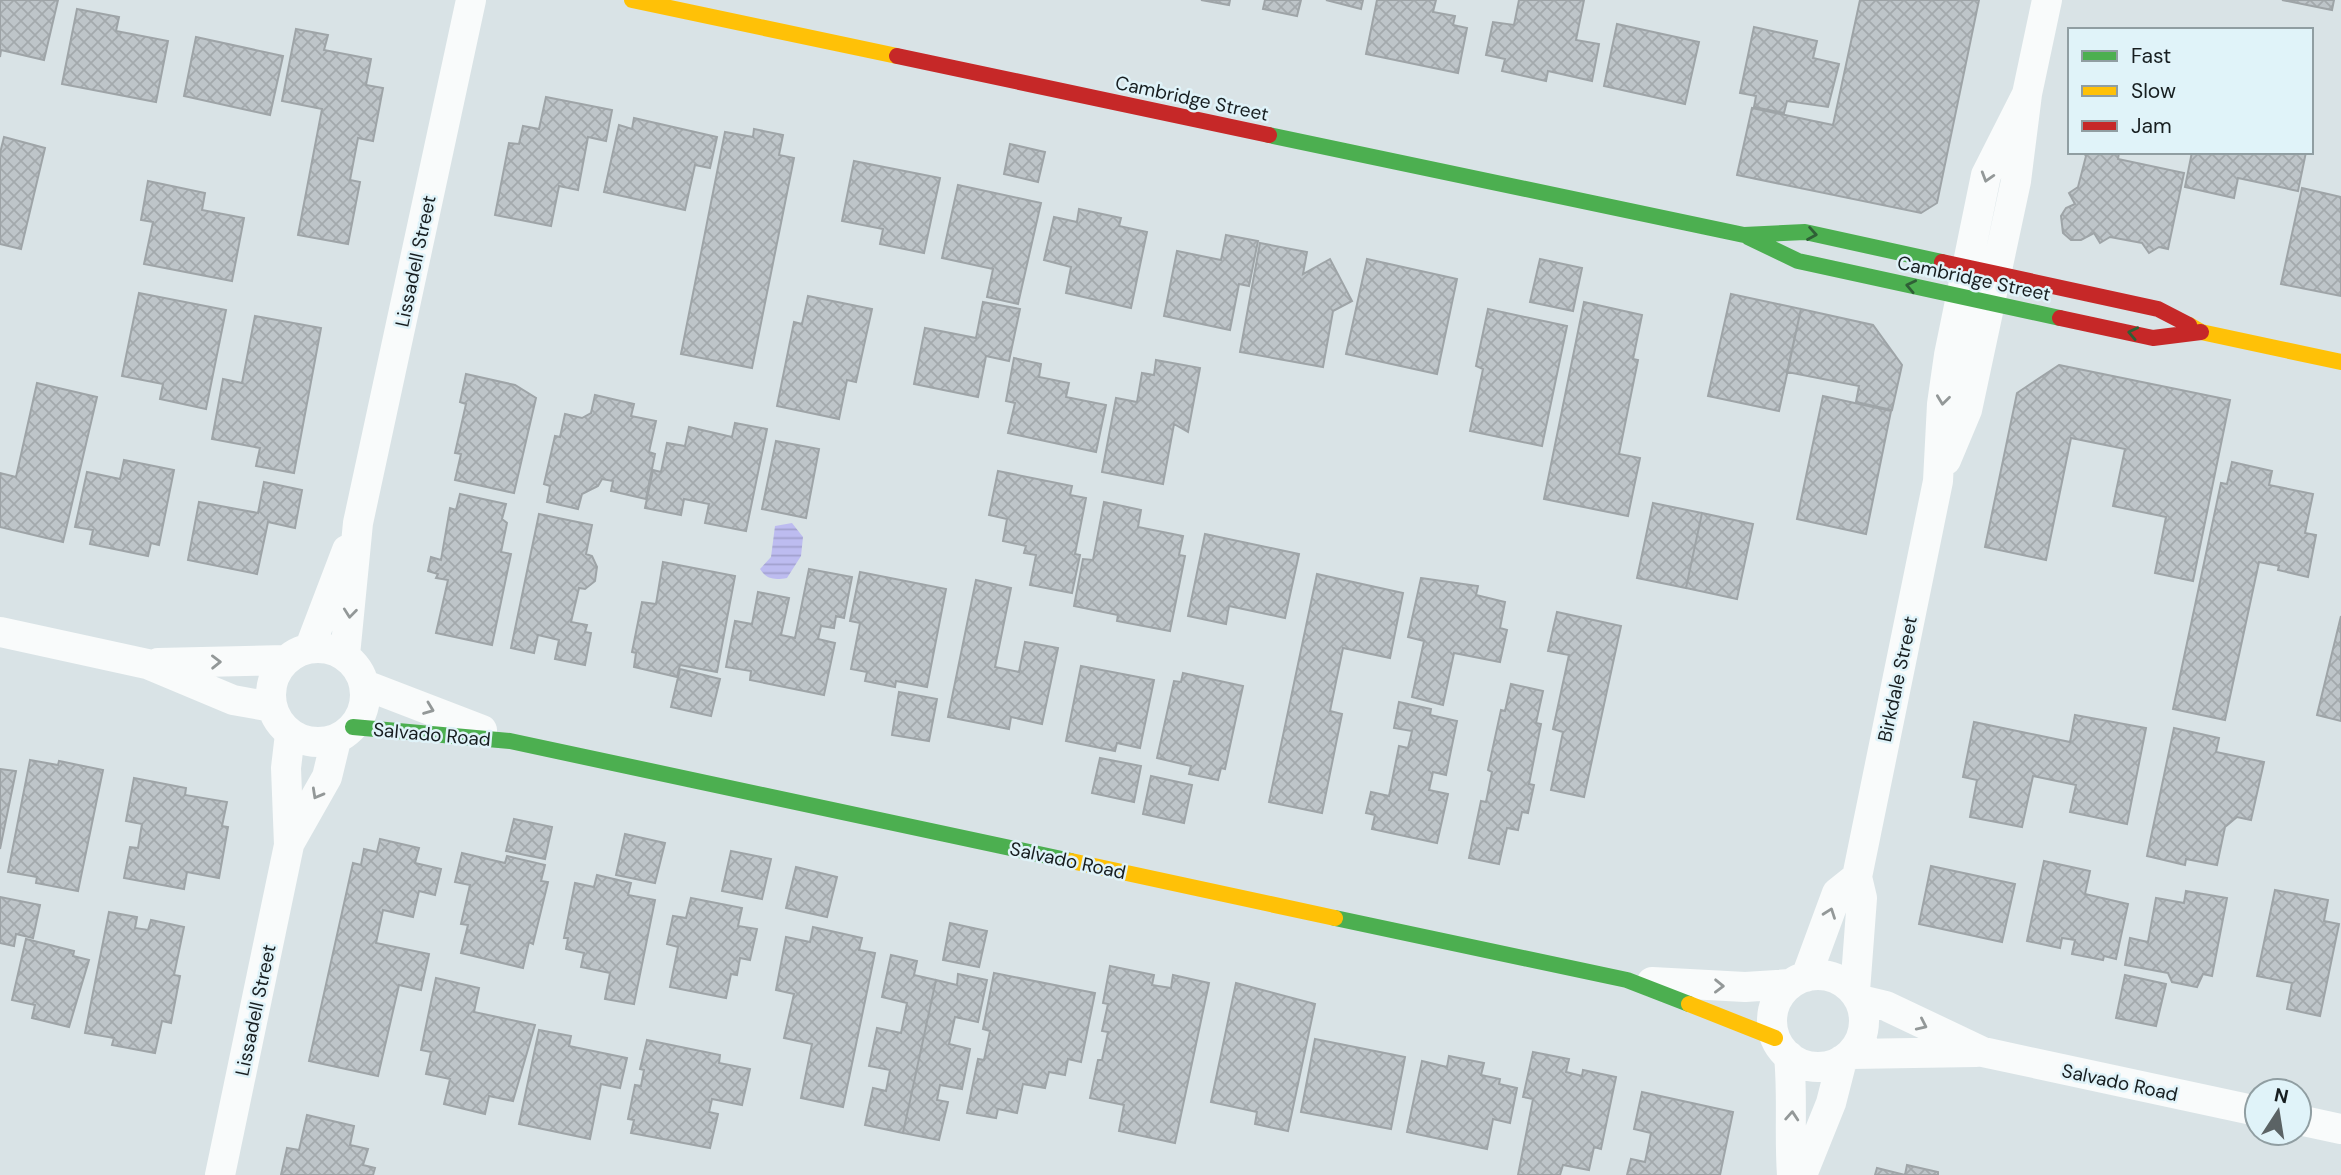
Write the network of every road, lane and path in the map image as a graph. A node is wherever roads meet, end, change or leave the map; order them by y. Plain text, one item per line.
1 (471, 0) edge
2 (632, 0) edge
3 (2047, 0) edge
4 (2027, 94) junction
5 (1744, 235) junction
6 (1967, 267) junction
7 (1997, 274) junction
8 (1961, 297) junction
9 (1990, 303) junction
10 (2201, 332) junction
11 (2341, 362) edge
12 (1938, 481) junction
13 (358, 523) junction
14 (0, 632) edge
15 (297, 654) junction
16 (345, 655) junction
17 (147, 664) junction
18 (365, 685) junction
19 (272, 707) junction
20 (290, 734) junction
21 (345, 734) junction
22 (510, 741) junction
23 (289, 845) junction
24 (1857, 877) junction
25 (1627, 980) junction
26 (1798, 980) junction
27 (1858, 995) junction
28 (1782, 1047) junction
29 (1983, 1052) junction
30 (1846, 1057) junction
31 (2243, 1108) edge
32 (2313, 1123) edge
33 (2341, 1129) edge
34 (220, 1175) edge
35 (1792, 1175) edge
36 (1802, 1175) edge

1 - 13 street, Lissadell Street
2 - 5 main road, Cambridge Street
3 - 4 street, Birkdale Street
4 -> 6 street, Birkdale Street
4 - 7 street, Birkdale Street
5 -> 6 main road, Cambridge Street
8 -> 5 main road, Cambridge Street
6 - 7 main road, Cambridge Street
6 - 8 street, Birkdale Street
7 - 9 street, Birkdale Street
7 - 10 main road, Cambridge Street
8 - 9 main road, Cambridge Street
8 -> 12 street, Birkdale Street
10 -> 9 main road, Cambridge Street
9 - 12 street, Birkdale Street
10 - 11 main road, Cambridge Street
12 - 24 street, Birkdale Street
13 - 15 street, Lissadell Street
13 -> 16 street, Lissadell Street
14 - 17 street
15 - 16 street
17 -> 15 street
15 - 19 street
16 - 18 street
17 - 19 street
18 - 21 street
18 -> 22 street, Salvado Road
19 - 20 street
20 - 21 street
20 - 23 street, Lissadell Street
21 - 22 main road, Salvado Road
21 -> 23 street, Lissadell Street
22 - 25 main road, Salvado Road
23 - 34 street, Lissadell Street
26 -> 24 street
24 - 27 street, Birkdale Street
25 -> 26 street, Salvado Road
25 - 28 main road, Salvado Road
26 - 27 street
26 - 28 street
27 -> 29 street, Salvado Road
27 - 30 street
28 - 30 street
35 -> 28 street
29 - 30 street, Salvado Road
29 - 31 street, Salvado Road
30 - 36 street
32 - 33 street

